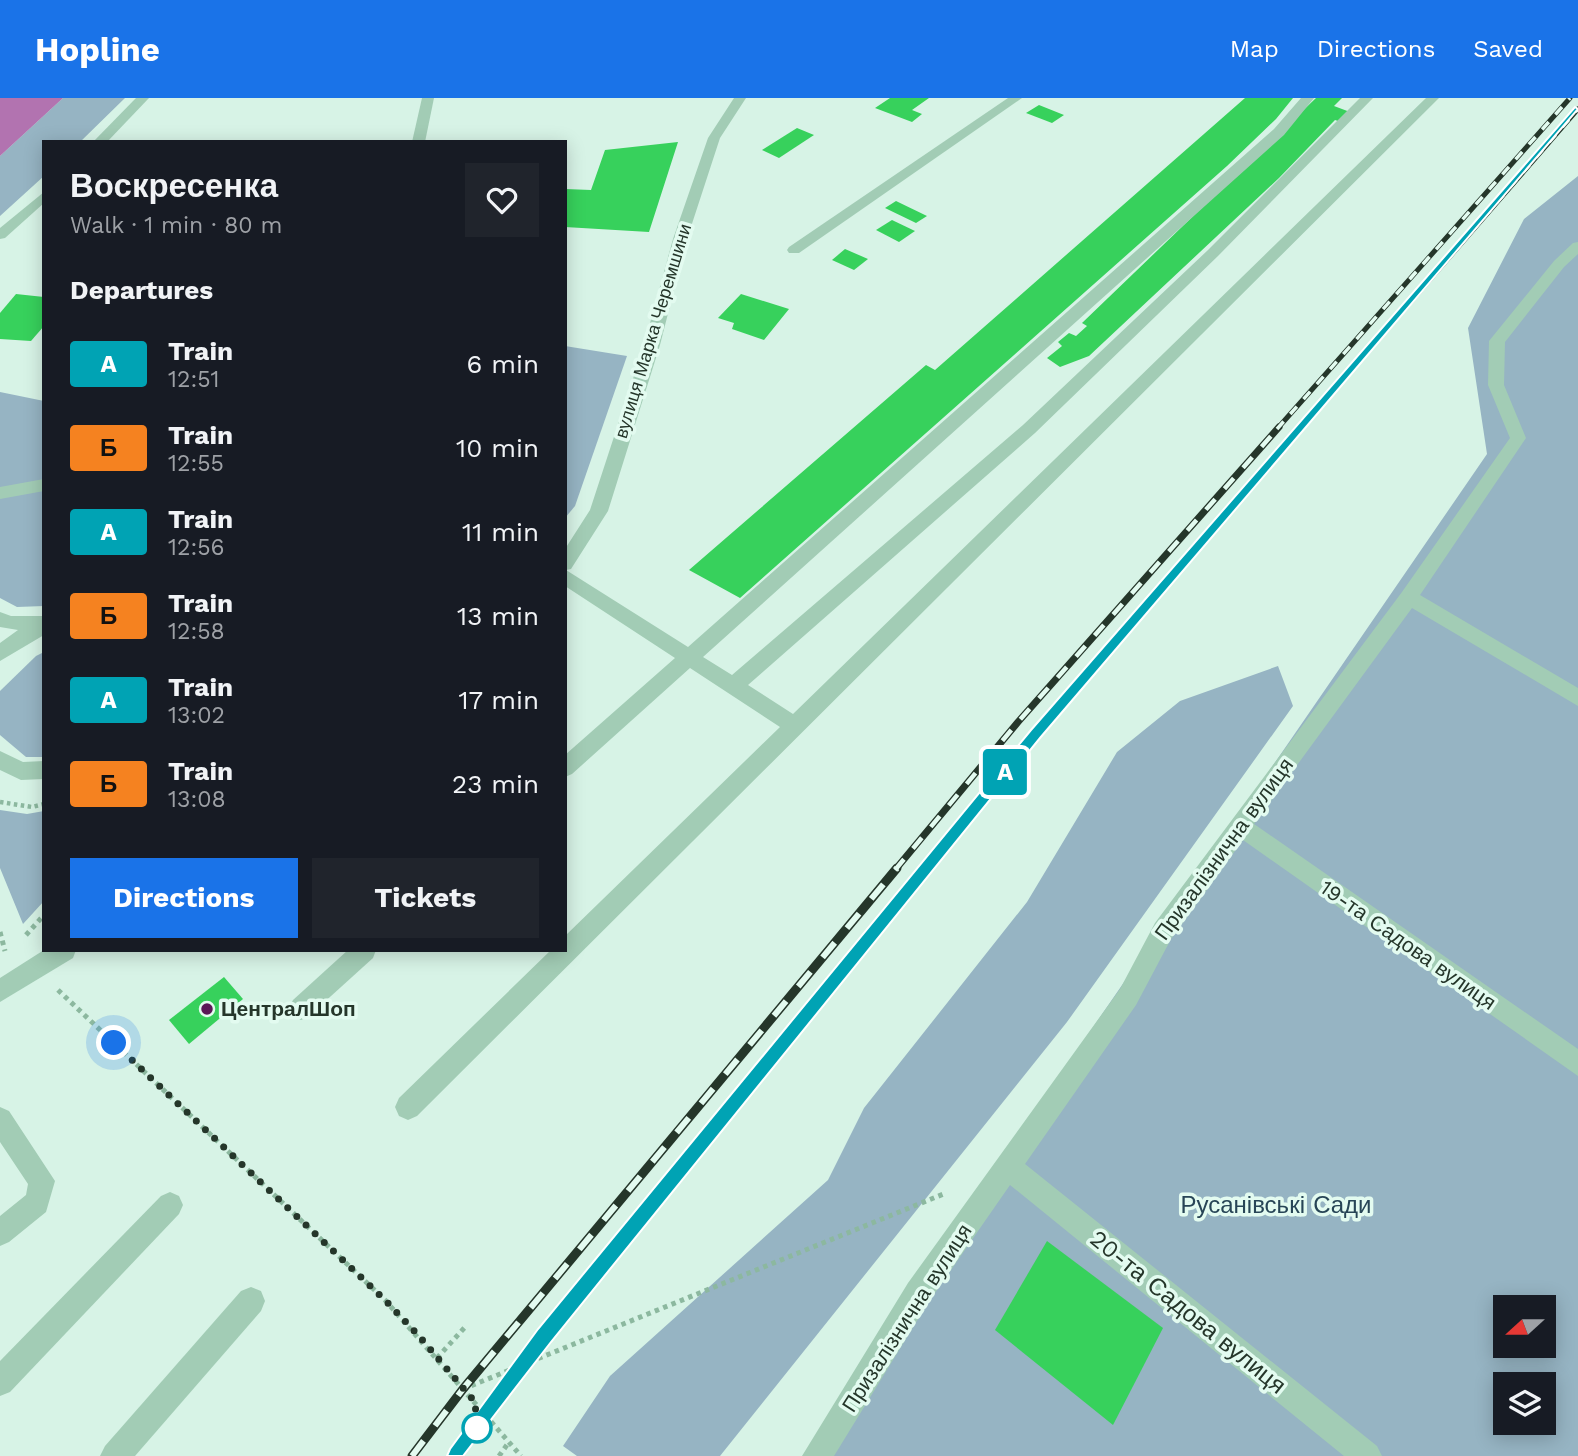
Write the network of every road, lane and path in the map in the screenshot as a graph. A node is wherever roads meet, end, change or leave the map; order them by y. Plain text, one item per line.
1 (143, 98) edge
2 (428, 98) edge
3 (740, 98) edge
4 (1016, 98) edge
5 (1308, 98) edge
6 (1367, 98) edge
7 (1433, 98) edge
8 (101, 140) edge
9 (418, 140) edge
10 (42, 198) edge
11 (0, 235) edge
12 (1578, 246) edge
13 (794, 250) dead end
14 (1568, 268) edge
15 (42, 485) edge
16 (0, 494) edge
17 (567, 561) edge
18 (567, 578) edge
19 (1409, 597) junction
20 (0, 619) edge
21 (42, 625) edge
22 (42, 626) edge
23 (0, 653) edge
24 (688, 657) junction
25 (733, 686) junction
26 (1578, 698) edge
27 (795, 726) junction
28 (0, 760) edge
29 (567, 766) edge
30 (42, 770) edge
31 (0, 802) edge
32 (42, 804) edge
33 (1239, 825) junction
34 (567, 950) edge
35 (62, 952) edge
36 (363, 952) edge
37 (565, 952) edge
38 (36, 969) junction
39 (0, 991) edge
40 (301, 1008) dead end
41 (1578, 1064) edge
42 (408, 1107) dead end
43 (0, 1120) edge
44 (1009, 1168) junction
45 (958, 1188) dead end
46 (170, 1205) dead end
47 (0, 1233) edge
48 (251, 1301) dead end
49 (466, 1326) dead end
50 (438, 1358) junction
51 (0, 1382) edge
52 (463, 1389) junction
53 (509, 1443) junction
54 (115, 1456) edge
55 (499, 1456) edge
56 (521, 1456) edge
57 (817, 1456) edge
58 (1367, 1456) edge

1 - 8 street
2 - 9 street
3 - 17 street, вулиця Марка Черемшини
4 - 13 street
5 - 24 street
6 - 25 street
7 - 27 street
10 - 11 street
12 - 14 street, Призалізнична вулиця
14 - 19 street, Призалізнична вулиця
15 - 16 street
18 - 24 street
19 - 26 street
19 - 33 street, Призалізнична вулиця
20 - 21 street
22 - 23 street
24 - 25 street
24 - 29 street
25 - 27 street
27 - 34 street
28 - 30 street
31 - 32 path
33 - 41 street, 19-та Садова вулиця
33 - 44 street, Призалізнична вулиця
35 - 38 street
36 - 40 street
37 - 42 street
38 - 39 street
38 - 50 path
43 - 47 street
44 - 57 street, Призалізнична вулиця
44 - 58 street, 20-та Садова вулиця
45 - 52 path
46 - 51 street
48 - 54 street
49 - 50 path
50 - 52 path
52 - 53 path
53 - 55 path
53 - 56 path

